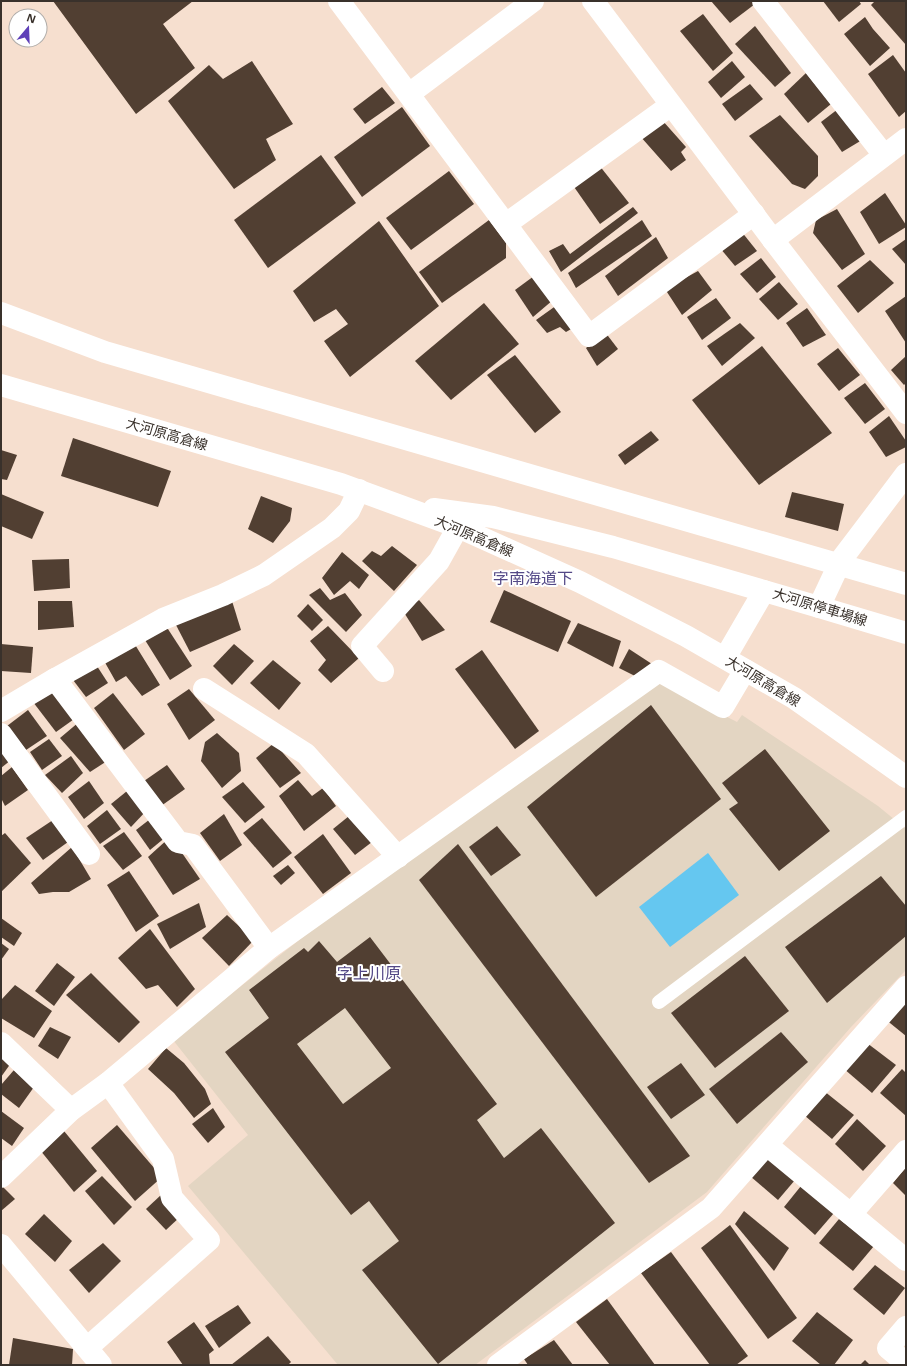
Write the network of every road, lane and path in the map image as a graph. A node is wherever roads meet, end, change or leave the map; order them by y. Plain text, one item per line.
1 (339, 1) edge
2 (534, 1) edge
3 (593, 1) edge
4 (764, 1) edge
5 (409, 94) junction
6 (671, 105) junction
7 (906, 139) edge
8 (884, 155) junction
9 (754, 214) junction
10 (506, 224) junction
11 (773, 240) junction
12 (1, 313) edge
13 (1, 385) edge
14 (906, 413) edge
15 (906, 474) edge
16 (358, 490) junction
17 (391, 502) junction
18 (458, 527) junction
19 (839, 565) junction
20 (906, 584) edge
21 (764, 590) junction
22 (819, 607) junction
23 (906, 633) edge
24 (725, 658) junction
25 (745, 670) junction
26 (383, 671) dead end
27 (54, 678) junction
28 (204, 689) dead end
29 (1, 711) edge
30 (1, 734) edge
31 (906, 777) edge
32 (906, 817) edge
33 (89, 854) dead end
34 (398, 857) junction
35 (269, 948) junction
36 (906, 987) edge
37 (659, 1002) dead end
38 (1, 1043) edge
39 (108, 1083) junction
40 (71, 1110) junction
41 (767, 1145) junction
42 (906, 1151) edge
43 (1, 1176) edge
44 (851, 1214) junction
45 (1, 1245) edge
46 (906, 1260) edge
47 (906, 1327) edge
48 (87, 1348) junction
49 (906, 1364) edge
50 (101, 1365) edge
51 (498, 1365) edge

1 - 5 street
2 - 5 street
3 - 6 street
4 - 8 street
5 - 10 street
6 - 9 street
6 - 10 street
7 - 8 street
8 - 11 street
9 - 10 street
9 - 11 street
11 - 14 street
12 - 19 street
13 - 16 street, 大河原高倉線
15 - 19 street
16 - 17 street, 大河原高倉線
16 - 27 street
17 - 18 street, 大河原高倉線
17 - 21 street
18 - 24 street, 大河原高倉線
18 - 26 street
19 - 20 street
19 - 22 street
21 - 22 street, 大河原停車場線
21 - 24 street, 大河原停車場線
22 - 23 street, 大河原停車場線
24 - 25 street, 大河原高倉線
25 - 31 street, 大河原高倉線
25 - 34 street
27 - 29 street
27 - 35 street
28 - 34 street
30 - 33 street
32 - 37 lane
34 - 35 street
35 - 39 street
36 - 41 street
38 - 40 street
39 - 40 street
39 - 48 street
40 - 43 street
41 - 44 street
41 - 51 street
42 - 44 street
44 - 46 street
45 - 48 street
47 - 49 street
48 - 50 street

